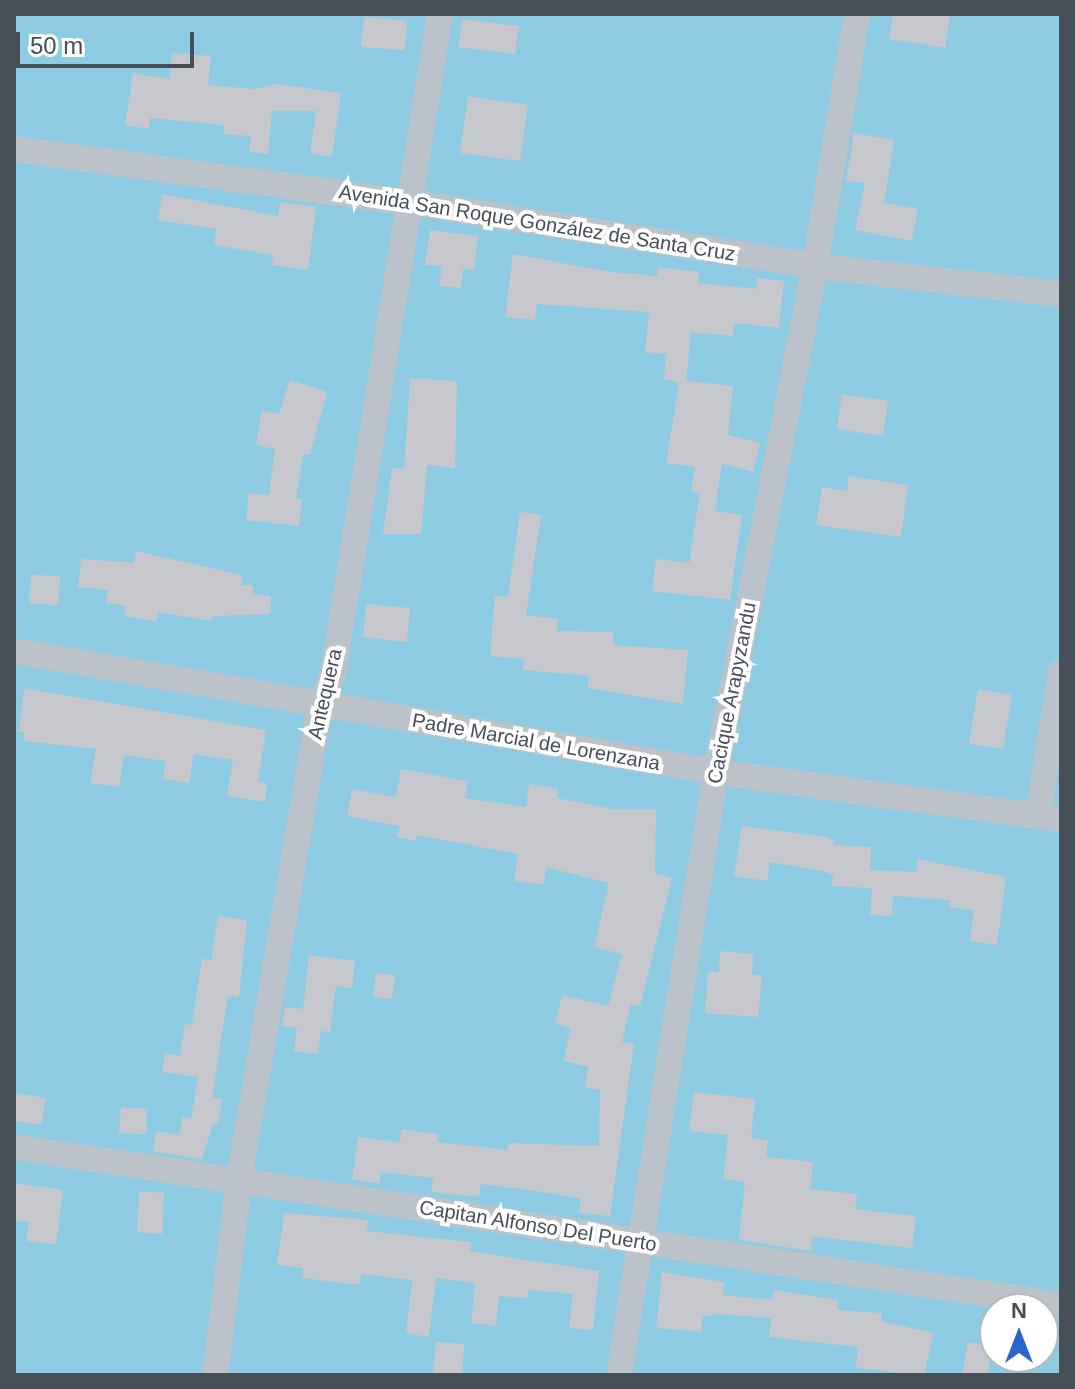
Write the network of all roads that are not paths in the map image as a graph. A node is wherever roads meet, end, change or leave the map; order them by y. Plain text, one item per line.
1 (440, 14) edge
2 (857, 14) edge
3 (14, 149) edge
4 (408, 202) junction
5 (815, 266) junction
6 (1061, 294) edge
7 (14, 651) edge
8 (1061, 672) edge
9 (320, 705) junction
10 (716, 772) junction
11 (1049, 817) edge
12 (14, 1147) edge
13 (239, 1180) junction
14 (640, 1242) junction
15 (1061, 1305) edge
16 (215, 1375) edge
17 (619, 1375) edge

1 - 4 street, Antequera
2 - 5 street, Cacique Arapyzandu
3 - 4 street, Avenida San Roque González de Santa Cruz
4 - 5 street, Avenida San Roque González de Santa Cruz
4 - 9 street, Antequera
5 - 6 street, Avenida San Roque González de Santa Cruz
5 - 10 street, Cacique Arapyzandu
7 - 9 street, Padre Marcial de Lorenzana
8 - 11 street
9 - 10 street, Padre Marcial de Lorenzana
9 - 13 street, Antequera
10 - 11 street, Padre Marcial de Lorenzana
10 - 14 street, Cacique Arapyzandu
12 - 13 street, Capitan Alfonso Del Puerto
13 - 14 street, Capitan Alfonso Del Puerto
13 - 16 street, Antequera
14 - 15 street, Capitan Alfonso Del Puerto
14 - 17 street, Cacique Arapyzandu

